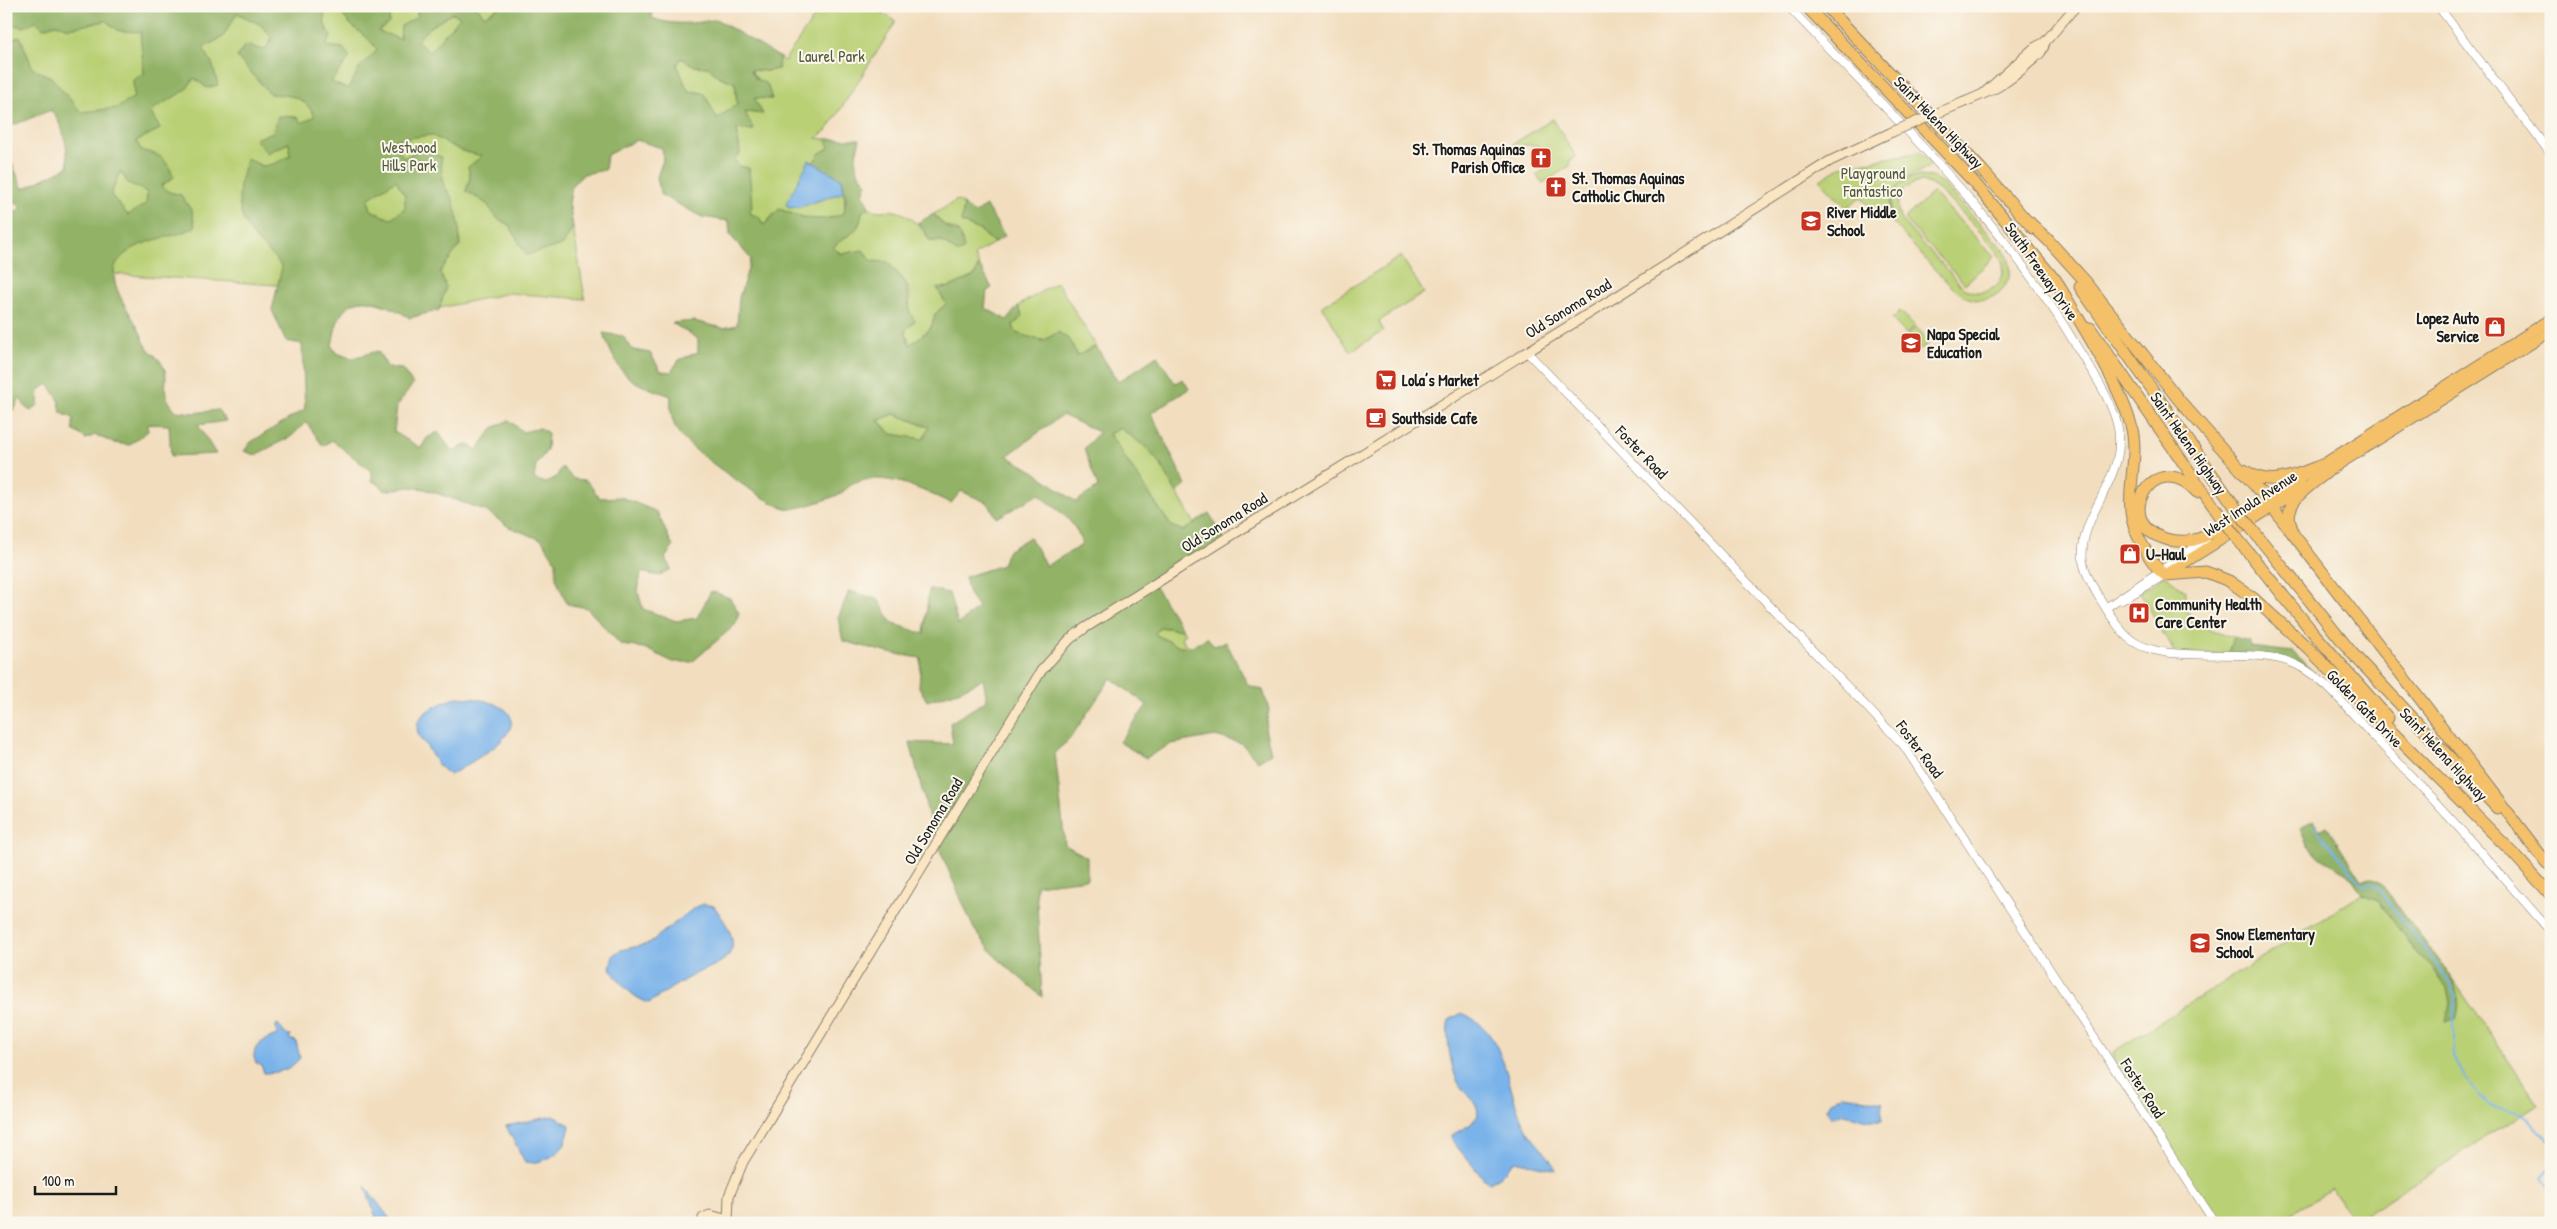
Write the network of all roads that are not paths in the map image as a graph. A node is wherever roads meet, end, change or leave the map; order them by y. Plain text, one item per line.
1 (1788, 6) edge
2 (1806, 6) edge
3 (1826, 6) edge
4 (2076, 6) edge
5 (2438, 6) edge
6 (2551, 154) edge
7 (2029, 222) junction
8 (2055, 280) junction
9 (2551, 319) edge
10 (2551, 331) edge
11 (1527, 352) junction
12 (2230, 458) junction
13 (2325, 468) junction
14 (2269, 504) junction
15 (2237, 516) junction
16 (2223, 520) junction
17 (2296, 538) junction
18 (2162, 573) junction
19 (2107, 607) junction
20 (2539, 853) junction
21 (2516, 856) junction
22 (2551, 866) edge
23 (2551, 894) edge
24 (2551, 932) edge
25 (703, 1218) dead end
26 (728, 1221) edge
27 (2215, 1223) edge

1 - 19 street, South Freeway Drive
2 - 8 highway, Saint Helena Highway
3 - 7 highway, Saint Helena Highway
4 - 11 main road, Old Sonoma Road, bridge
5 - 6 street
7 - 12 highway
7 - 15 highway, Saint Helena Highway
8 - 16 highway, Saint Helena Highway
8 - 18 highway
9 - 13 main road, West Imola Avenue
10 - 13 main road, West Imola Avenue
11 - 26 main road, Old Sonoma Road
11 - 27 street, Foster Road
12 - 13 highway
12 - 14 highway
13 - 14 main road, West Imola Avenue
13 - 17 highway
14 - 15 main road, West Imola Avenue
14 - 17 highway
14 - 18 main road, West Imola Avenue
15 - 16 highway
15 - 18 street, West Imola Avenue
15 - 20 highway, Saint Helena Highway, bridge
16 - 21 highway, Saint Helena Highway, bridge
17 - 20 highway
18 - 19 street, West Imola Avenue
18 - 21 highway
19 - 24 street, Golden Gate Drive
20 - 22 highway, Saint Helena Highway
21 - 23 highway, Saint Helena Highway
25 - 26 main road

